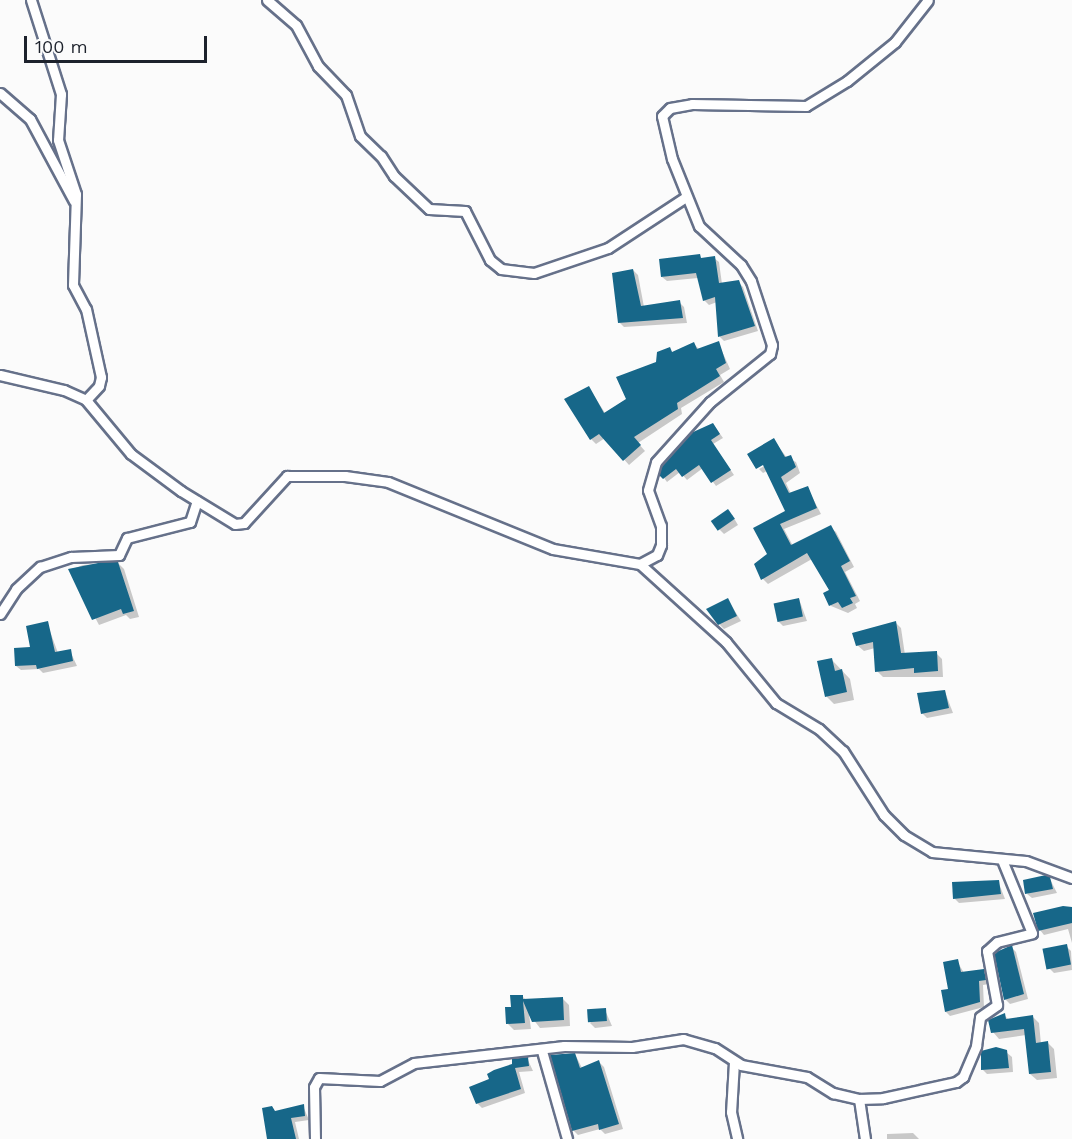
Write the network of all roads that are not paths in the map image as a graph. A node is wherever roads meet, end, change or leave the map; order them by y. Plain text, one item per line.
1 (31, 0) edge
2 (267, 0) edge
3 (928, 0) edge
4 (0, 93) edge
5 (686, 196) junction
6 (76, 206) junction
7 (0, 375) edge
8 (86, 400) junction
9 (197, 501) junction
10 (640, 564) junction
11 (0, 614) edge
12 (1002, 860) junction
13 (1072, 878) edge
14 (542, 1051) junction
15 (734, 1062) junction
16 (859, 1099) junction
17 (315, 1139) edge
18 (567, 1139) edge
19 (737, 1139) edge
20 (865, 1139) edge

1 - 6 street
2 - 5 street
3 - 5 street
4 - 6 street
5 - 10 street
6 - 8 street
7 - 8 street
8 - 9 street
9 - 10 street
9 - 11 street
10 - 12 street
12 - 13 street
12 - 16 street
14 - 15 street
14 - 17 street
14 - 18 street
15 - 16 street
15 - 19 street
16 - 20 street

